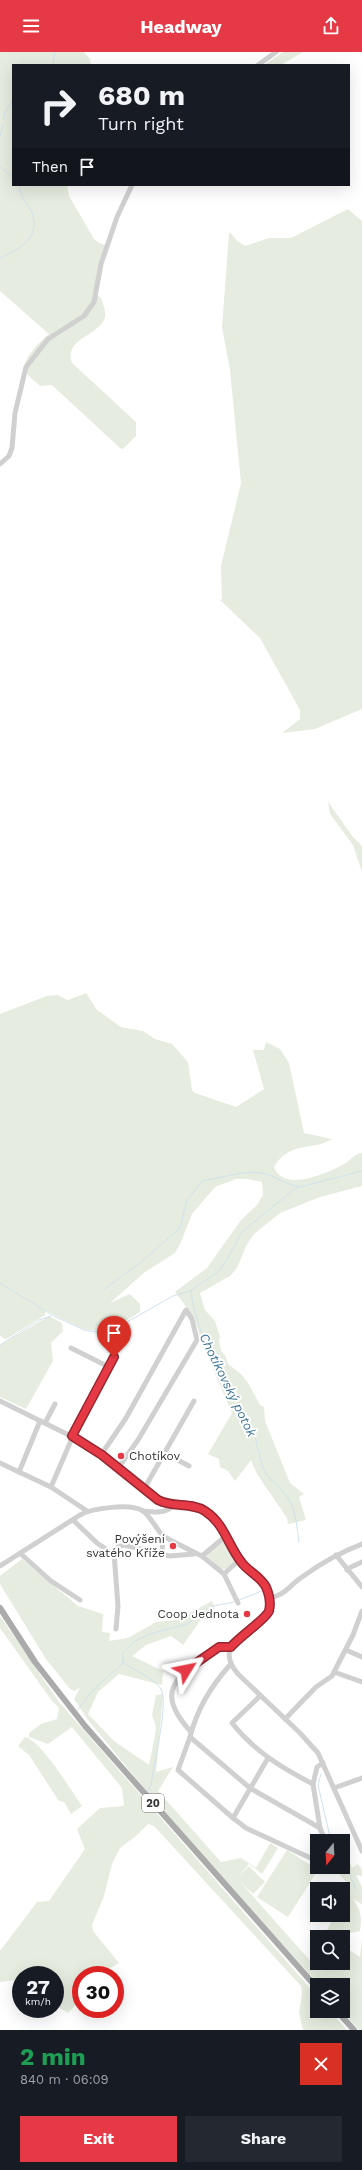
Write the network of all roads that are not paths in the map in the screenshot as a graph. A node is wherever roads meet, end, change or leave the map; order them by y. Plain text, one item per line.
1 (276, 52) edge
2 (259, 64) edge
3 (132, 186) edge
4 (0, 464) edge
5 (121, 1338) dead end
6 (71, 1348) dead end
7 (109, 1367) junction
8 (194, 1401) dead end
9 (0, 1402) edge
10 (55, 1404) dead end
11 (42, 1422) junction
12 (72, 1436) junction
13 (163, 1452) junction
14 (102, 1455) junction
15 (0, 1463) edge
16 (189, 1466) dead end
17 (118, 1468) junction
18 (18, 1472) junction
19 (51, 1487) junction
20 (144, 1489) junction
21 (173, 1506) junction
22 (86, 1511) junction
23 (143, 1512) junction
24 (73, 1520) junction
25 (227, 1535) junction
26 (163, 1536) junction
27 (362, 1544) edge
28 (114, 1552) junction
29 (21, 1554) junction
30 (162, 1554) junction
31 (194, 1554) junction
32 (336, 1555) junction
33 (202, 1556) junction
34 (240, 1560) junction
35 (362, 1562) edge
36 (0, 1566) edge
37 (347, 1570) junction
38 (224, 1574) junction
39 (362, 1587) edge
40 (269, 1595) junction
41 (80, 1600) dead end
42 (237, 1601) dead end
43 (0, 1608) edge
44 (362, 1613) edge
45 (116, 1629) dead end
46 (231, 1647) junction
47 (346, 1650) junction
48 (362, 1657) edge
49 (230, 1665) junction
50 (334, 1672) junction
51 (362, 1682) edge
52 (260, 1696) junction
53 (285, 1719) junction
54 (191, 1735) junction
55 (268, 1758) junction
56 (323, 1763) junction
57 (362, 1778) edge
58 (313, 1784) junction
59 (250, 1788) junction
60 (334, 1788) junction
61 (233, 1818) junction
62 (320, 1828) junction
63 (322, 1834) edge
64 (362, 1851) edge
65 (310, 1858) edge
66 (310, 1980) edge
67 (343, 2018) edge
68 (354, 2030) edge

1 - 2 street
3 - 4 street
5 - 7 street
6 - 7 street
7 - 12 street
8 - 13 street
9 - 11 street
10 - 11 street
11 - 12 street
11 - 18 street
12 - 14 street
12 - 19 street
13 - 16 street
13 - 20 street
14 - 17 street
14 - 17 street
15 - 18 street
17 - 20 street
18 - 19 street
19 - 22 street
20 - 21 street
21 - 23 street
21 - 25 street
22 - 23 street
22 - 24 street
23 - 26 street
24 - 28 street
24 - 29 street
25 - 33 street
25 - 34 street
26 - 30 street
26 - 31 street
27 - 32 street
28 - 30 street
28 - 45 street
29 - 36 street
29 - 41 street
30 - 31 street
31 - 33 street
32 - 37 street
32 - 40 street
33 - 38 street
34 - 38 street
34 - 40 street
35 - 37 street
37 - 39 street
38 - 42 street
40 - 46 street
43 - 66 main road, 20
44 - 47 street
46 - 49 street
46 - 54 street
47 - 48 street
47 - 50 street
49 - 52 street
49 - 54 street
50 - 51 street
50 - 53 street
52 - 53 street
52 - 55 street
53 - 56 street
54 - 59 street
54 - 61 street
55 - 58 street
55 - 59 street
56 - 58 street
56 - 60 street
57 - 60 street
58 - 62 street
59 - 61 street
59 - 62 street
60 - 64 street
61 - 65 street
62 - 63 street
67 - 68 main road

